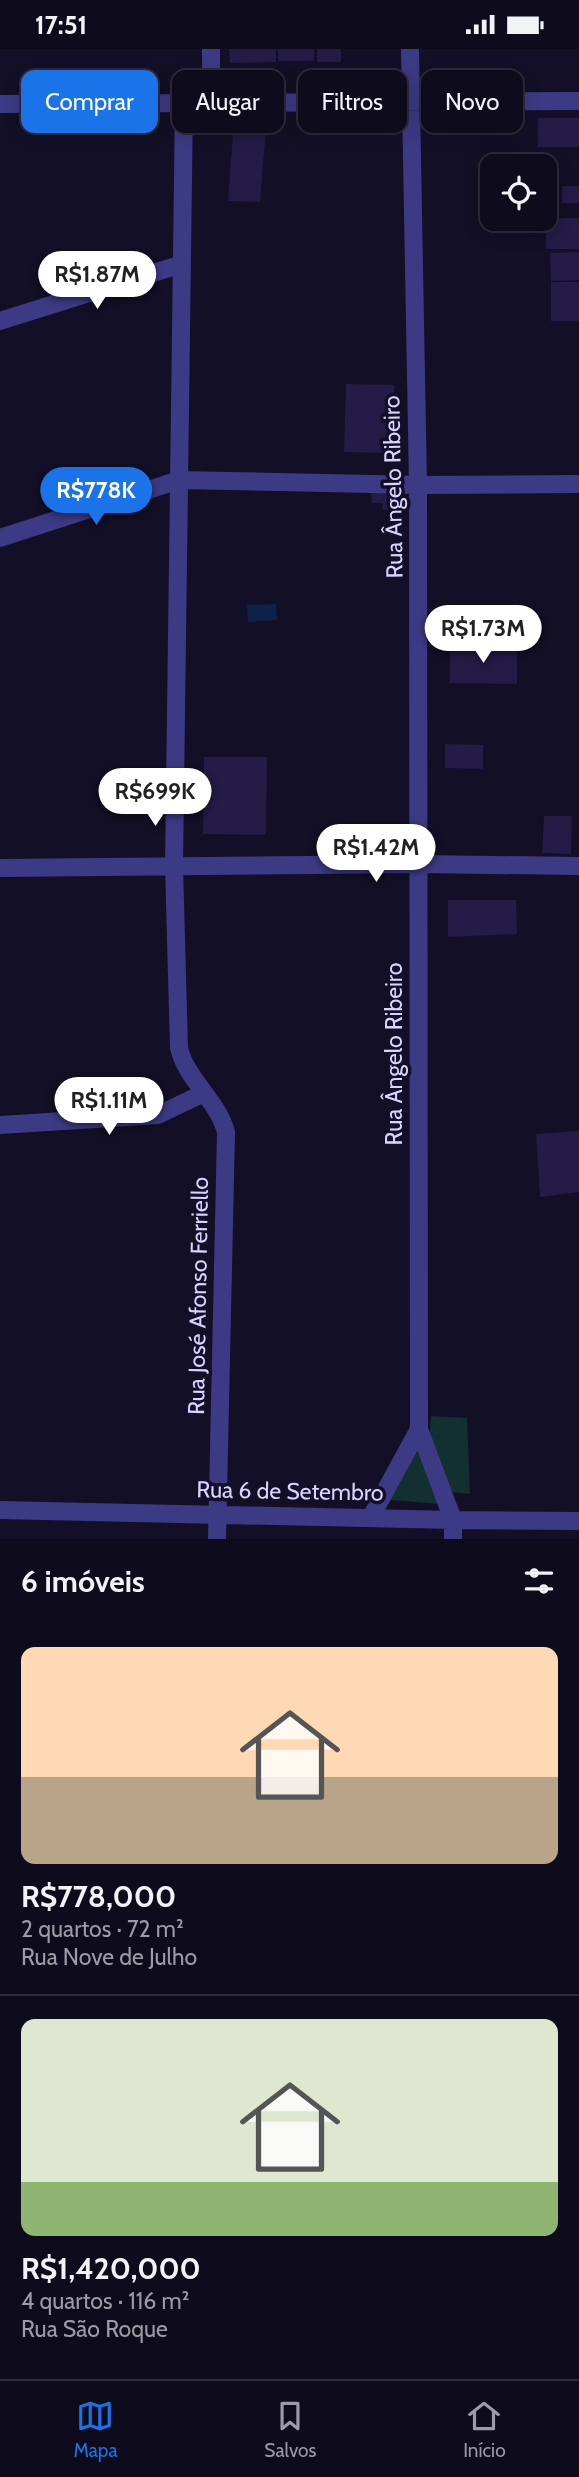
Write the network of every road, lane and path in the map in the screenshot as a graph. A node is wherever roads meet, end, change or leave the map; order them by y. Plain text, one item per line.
1 (211, 49) edge
2 (410, 49) edge
3 (211, 70) edge
4 (579, 101) edge
5 (172, 103) edge
6 (284, 103) edge
7 (410, 103) junction
8 (0, 104) edge
9 (184, 133) edge
10 (182, 264) junction
11 (0, 321) edge
12 (179, 480) junction
13 (579, 484) edge
14 (418, 485) junction
15 (0, 538) edge
16 (419, 864) junction
17 (174, 866) junction
18 (579, 866) edge
19 (0, 868) edge
20 (204, 1093) junction
21 (0, 1125) edge
22 (419, 1429) junction
23 (0, 1510) edge
24 (217, 1514) junction
25 (372, 1517) junction
26 (453, 1520) junction
27 (579, 1521) edge
28 (217, 1539) edge
29 (453, 1539) edge

1 - 3 street
2 - 7 street, Rua Ângelo Ribeiro
4 - 7 street
5 - 8 street
6 - 7 street
7 - 14 street, Rua Ângelo Ribeiro
9 - 10 street, Rua José Afonso Ferriello
10 - 11 street
10 - 12 street, Rua José Afonso Ferriello
12 - 14 street
12 - 15 street
12 - 17 street, Rua José Afonso Ferriello
13 - 14 street
14 - 16 street, Rua Ângelo Ribeiro
16 - 17 street
16 - 18 street
16 - 22 street, Rua Ângelo Ribeiro
17 - 19 street
17 - 20 street, Rua José Afonso Ferriello
20 - 21 street
20 - 24 street, Rua José Afonso Ferriello
22 - 25 street, Rua Ângelo Ribeiro
22 - 26 street, Rua Ângelo Ribeiro
23 - 24 street, Rua 6 de Setembro
24 - 25 street, Rua 6 de Setembro
24 - 28 street, Rua José Afonso Ferriello
25 - 26 street, Rua 6 de Setembro
26 - 27 street, Rua 6 de Setembro
26 - 29 street, Rua Ângelo Ribeiro

